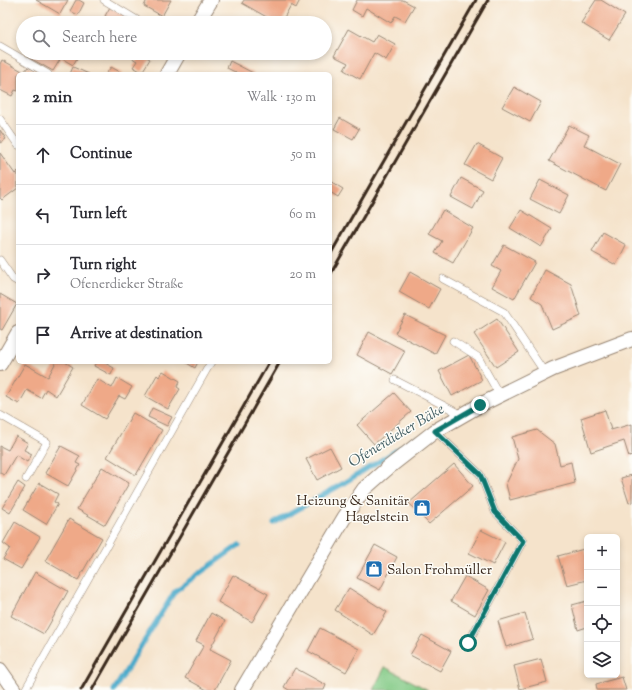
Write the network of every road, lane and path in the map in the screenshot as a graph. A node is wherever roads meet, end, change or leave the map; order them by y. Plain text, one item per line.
1 (104, 0) edge
2 (208, 1) edge
3 (130, 16) edge
4 (201, 16) edge
5 (0, 46) edge
6 (16, 55) edge
7 (24, 60) edge
8 (176, 60) edge
9 (45, 72) edge
10 (168, 72) edge
11 (0, 119) edge
12 (16, 142) edge
13 (0, 260) edge
14 (443, 279) dead end
15 (16, 281) edge
16 (16, 336) edge
17 (632, 339) edge
18 (453, 341) dead end
19 (0, 364) edge
20 (210, 364) edge
21 (545, 373) junction
22 (395, 380) dead end
23 (500, 396) junction
24 (0, 415) edge
25 (462, 415) junction
26 (435, 431) junction
27 (26, 479) dead end
28 (468, 643) dead end
29 (0, 670) edge
30 (14, 690) edge
31 (24, 690) edge
32 (242, 690) edge

1 - 3 lane
2 - 4 street
5 - 6 lane
7 - 9 lane
8 - 10 street
11 - 12 lane
13 - 15 lane
14 - 21 lane
16 - 19 street
17 - 21 street
18 - 23 lane
20 - 31 lane
21 - 23 street
22 - 25 lane
23 - 25 street
24 - 27 lane
25 - 26 street
26 - 28 lane
26 - 32 street
29 - 30 street

